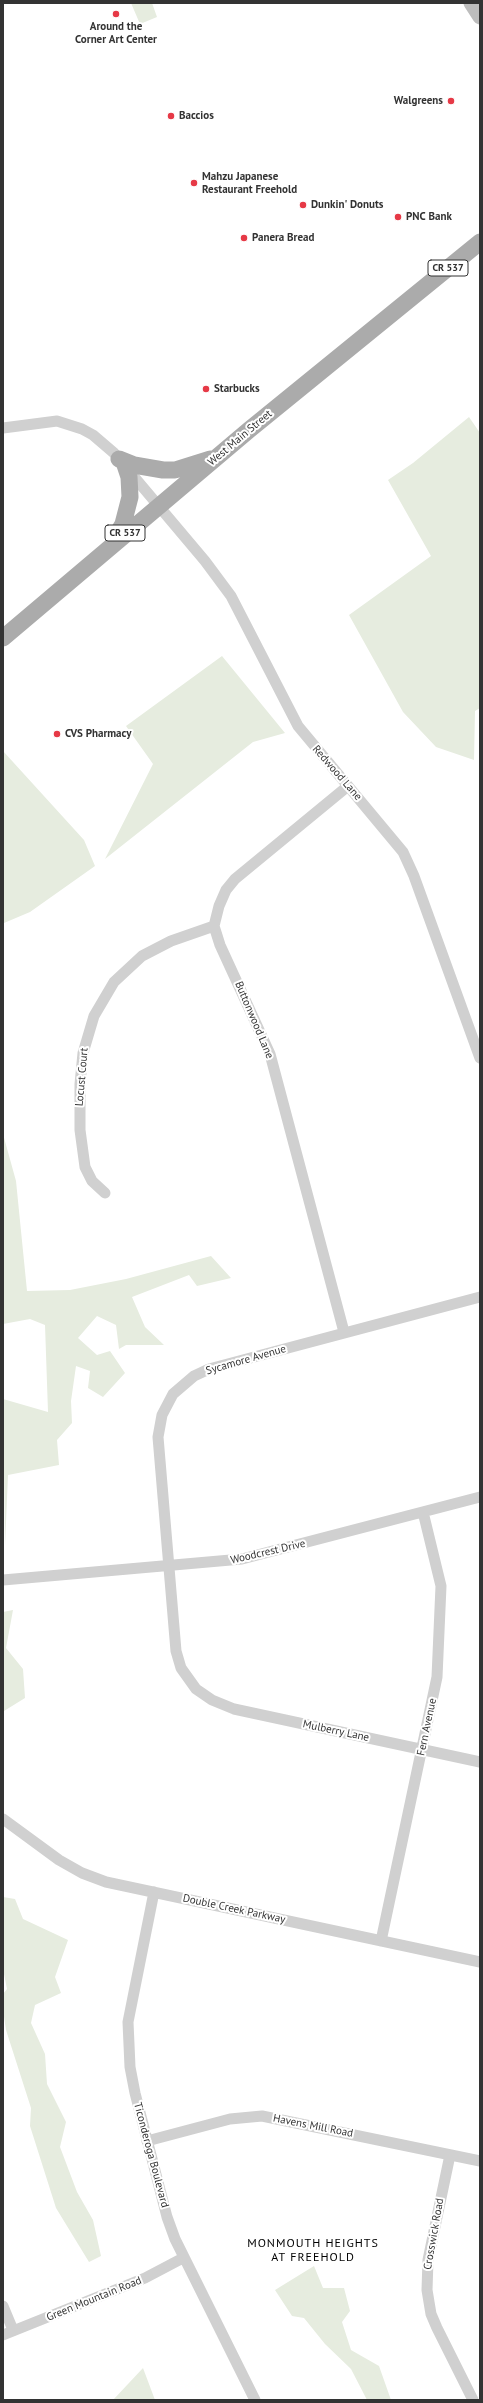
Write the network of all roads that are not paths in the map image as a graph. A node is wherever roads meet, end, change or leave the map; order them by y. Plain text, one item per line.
1 (471, 3) edge
2 (476, 3) edge
3 (480, 5) edge
4 (480, 17) edge
5 (480, 242) edge
6 (3, 428) edge
7 (218, 457) junction
8 (122, 462) junction
9 (159, 505) junction
10 (110, 546) junction
11 (3, 638) edge
12 (348, 786) junction
13 (214, 926) junction
14 (480, 1058) edge
15 (105, 1193) dead end
16 (480, 1297) edge
17 (344, 1332) junction
18 (480, 1497) edge
19 (423, 1512) junction
20 (168, 1566) junction
21 (3, 1580) edge
22 (196, 1688) joint
23 (422, 1749) junction
24 (480, 1762) edge
25 (3, 1819) edge
26 (154, 1892) junction
27 (381, 1941) junction
28 (480, 1962) edge
29 (147, 2141) junction
30 (450, 2155) junction
31 (480, 2161) edge
32 (183, 2258) junction
33 (3, 2306) edge
34 (8, 2333) edge
35 (255, 2400) edge
36 (473, 2400) edge

1 - 4 street
2 - 3 street
5 - 7 main road, West Main Street / CR 537
6 - 8 street, Redwood Lane
7 - 8 main road
7 - 9 main road, West Main Street / CR 537
8 - 9 street, Redwood Lane
8 - 10 main road
9 - 10 main road, West Main Street / CR 537
9 - 12 street, Redwood Lane
10 - 11 main road, West Main Street / CR 537
12 - 13 street
12 - 14 street, Redwood Lane
13 - 15 street, Locust Court
13 - 17 street, Buttonwood Lane
16 - 17 street, Sycamore Avenue
17 - 20 street, Sycamore Avenue
18 - 19 street, Woodcrest Drive
19 - 20 street, Woodcrest Drive
19 - 23 street, Fern Avenue
20 - 21 street, Woodcrest Drive
20 - 22 street, Sycamore Avenue
22 - 23 street, Mulberry Lane
23 - 24 street, Mulberry Lane
23 - 27 street, Fern Avenue
25 - 26 street, Double Creek Parkway
26 - 27 street, Double Creek Parkway
26 - 29 street, Ticonderoga Boulevard
27 - 28 street, Double Creek Parkway
29 - 30 street, Havens Mill Road
29 - 32 street, Ticonderoga Boulevard
30 - 31 street, Havens Mill Road
30 - 36 street, Crosswick Road
32 - 34 street, Green Mountain Road
32 - 35 street, Ticonderoga Boulevard
33 - 34 street

